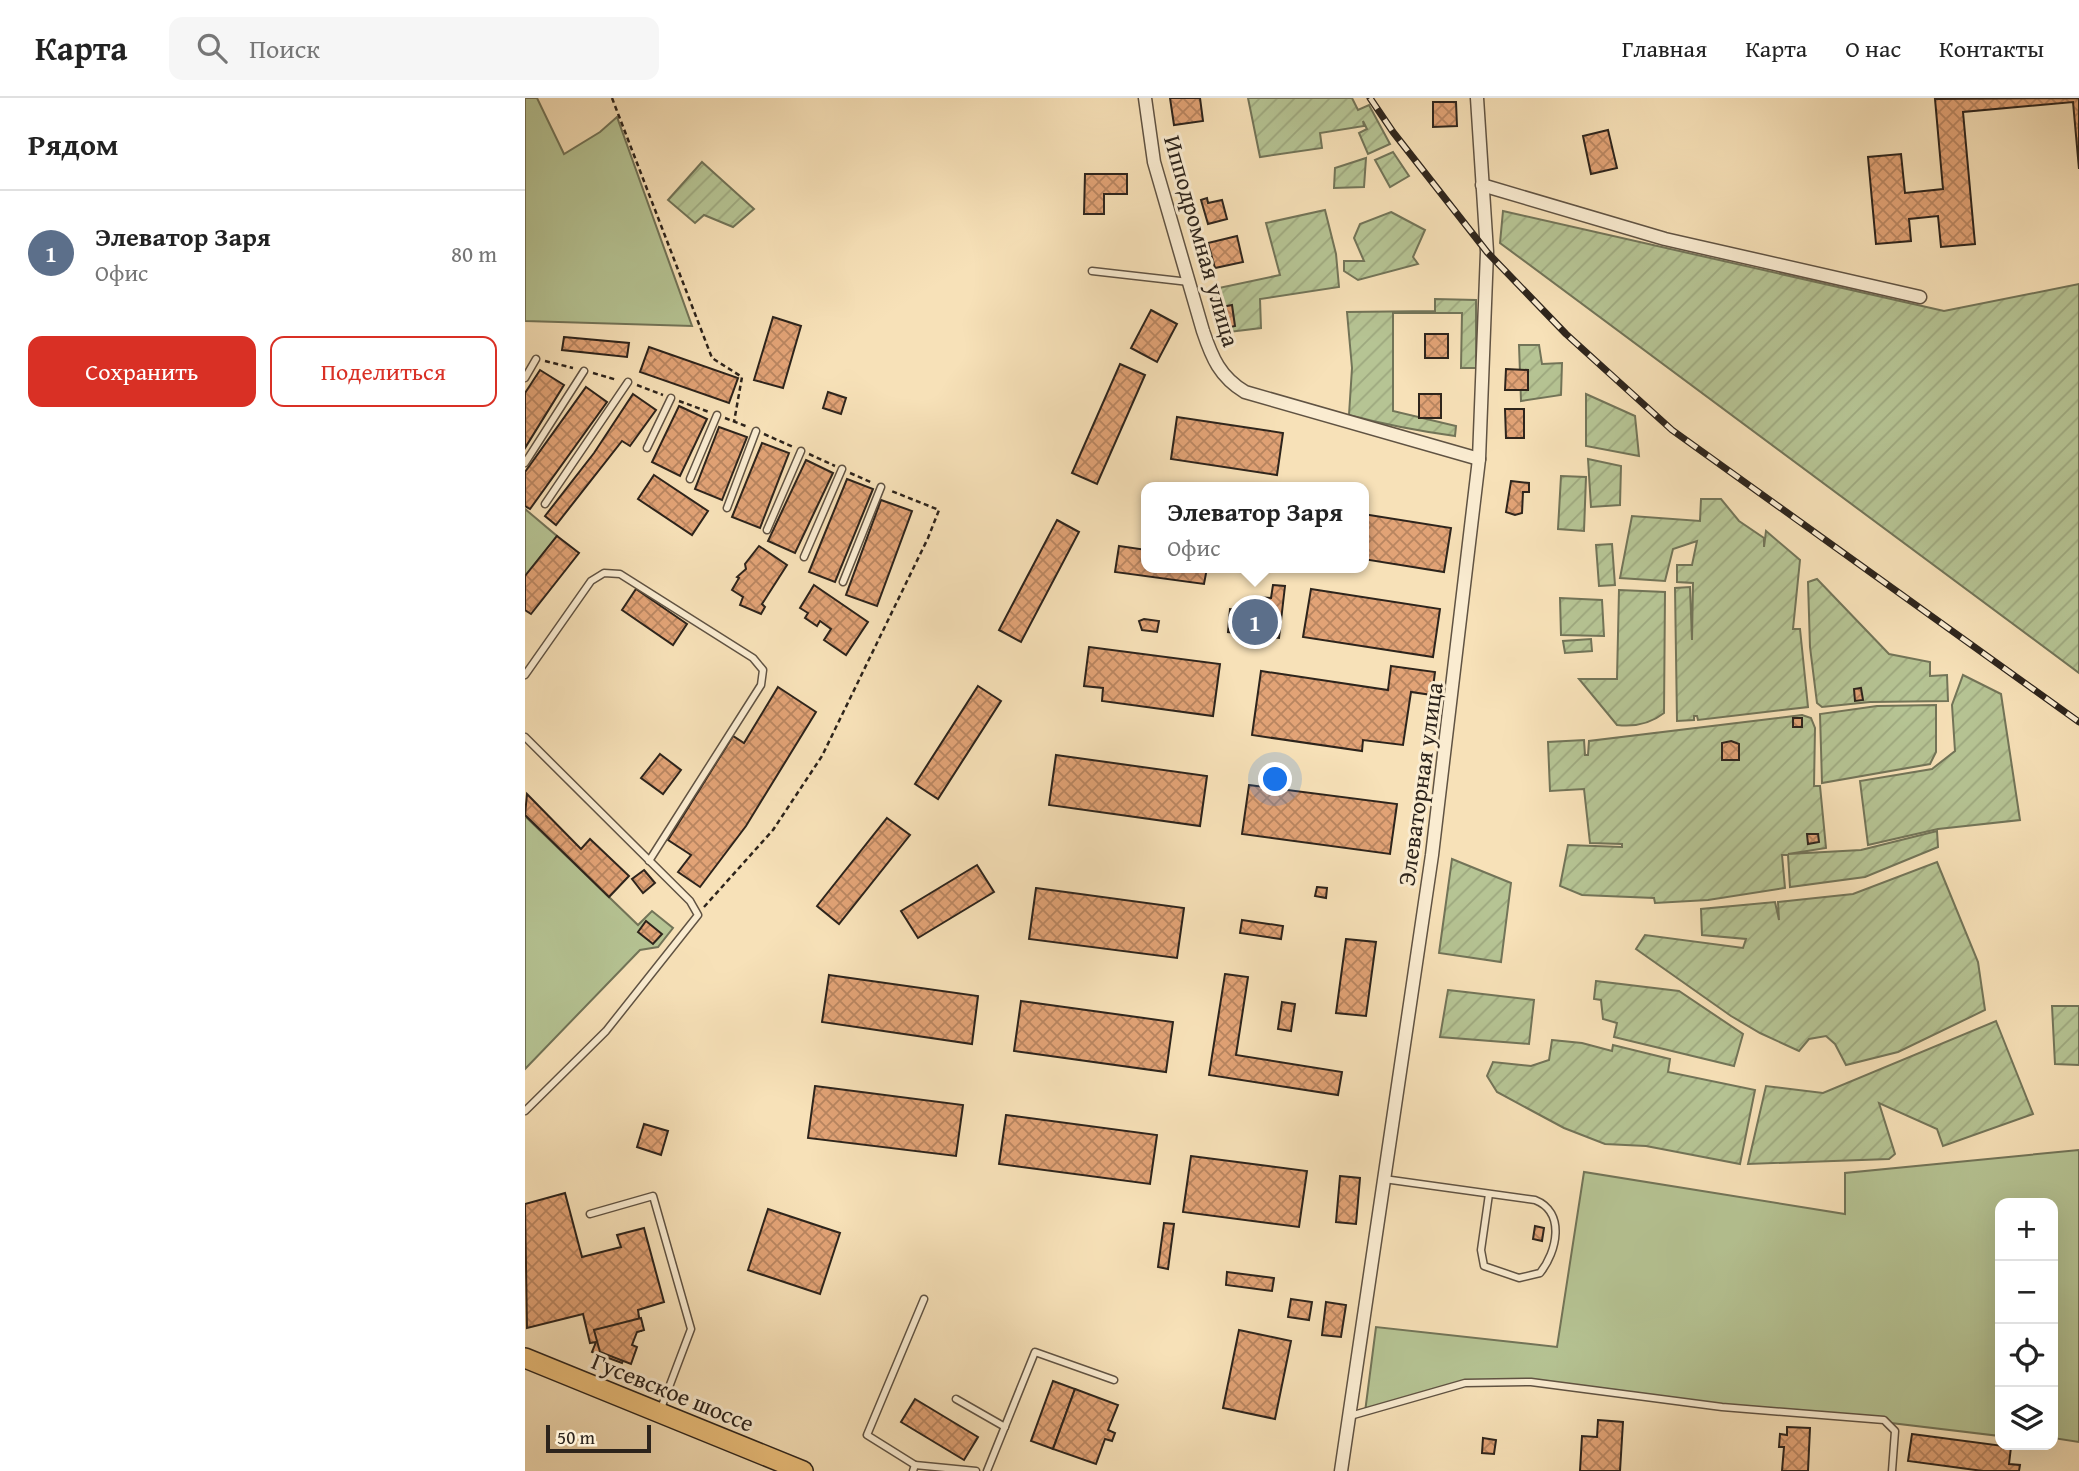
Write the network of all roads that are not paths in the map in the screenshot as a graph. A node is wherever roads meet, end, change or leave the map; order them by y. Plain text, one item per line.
1 (1145, 98) edge
2 (1477, 98) edge
3 (1482, 185) junction
4 (1092, 271) dead end
5 (1189, 282) junction
6 (1920, 297) dead end
7 (536, 359) road end
8 (584, 371) road end
9 (525, 378) edge
10 (628, 382) road end
11 (671, 398) road end
12 (717, 415) road end
13 (756, 431) road end
14 (647, 448) dead end
15 (801, 451) road end
16 (1479, 459) junction
17 (525, 463) edge
18 (842, 469) road end
19 (690, 479) dead end
20 (881, 487) road end
21 (545, 504) dead end
22 (727, 508) dead end
23 (767, 530) dead end
24 (804, 557) dead end
25 (843, 582) dead end
26 (525, 676) edge
27 (525, 737) edge
28 (649, 861) junction
29 (525, 1111) edge
30 (1384, 1179) junction
31 (1489, 1194) junction
32 (590, 1214) dead end
33 (924, 1299) dead end
34 (525, 1358) edge
35 (1114, 1380) dead end
36 (956, 1399) dead end
37 (660, 1413) junction
38 (1348, 1417) junction
39 (1005, 1427) junction
40 (914, 1468) edge
41 (803, 1471) edge
42 (976, 1471) edge
43 (988, 1471) edge
44 (1341, 1471) edge
45 (1892, 1471) edge

1 - 5 street, Ипподромная улица
2 - 3 street, Элеваторная улица
3 - 6 street
3 - 16 street, Элеваторная улица
4 - 5 lane
5 - 16 street, Ипподромная улица
7 - 9 lane
8 - 17 lane
10 - 21 lane
11 - 14 lane
12 - 19 lane
13 - 22 lane
15 - 23 lane
16 - 30 street, Элеваторная улица
18 - 24 lane
20 - 25 lane
26 - 28 lane
27 - 28 lane
28 - 29 lane
30 - 31 lane
30 - 38 street, Элеваторная улица
31 - 31 lane
32 - 37 lane
33 - 40 lane
34 - 37 highway, Гусевское шоссе
35 - 39 lane
36 - 39 lane
37 - 41 highway, Гусевское шоссе
38 - 44 street, Элеваторная улица
38 - 45 lane
39 - 43 lane
40 - 42 lane

